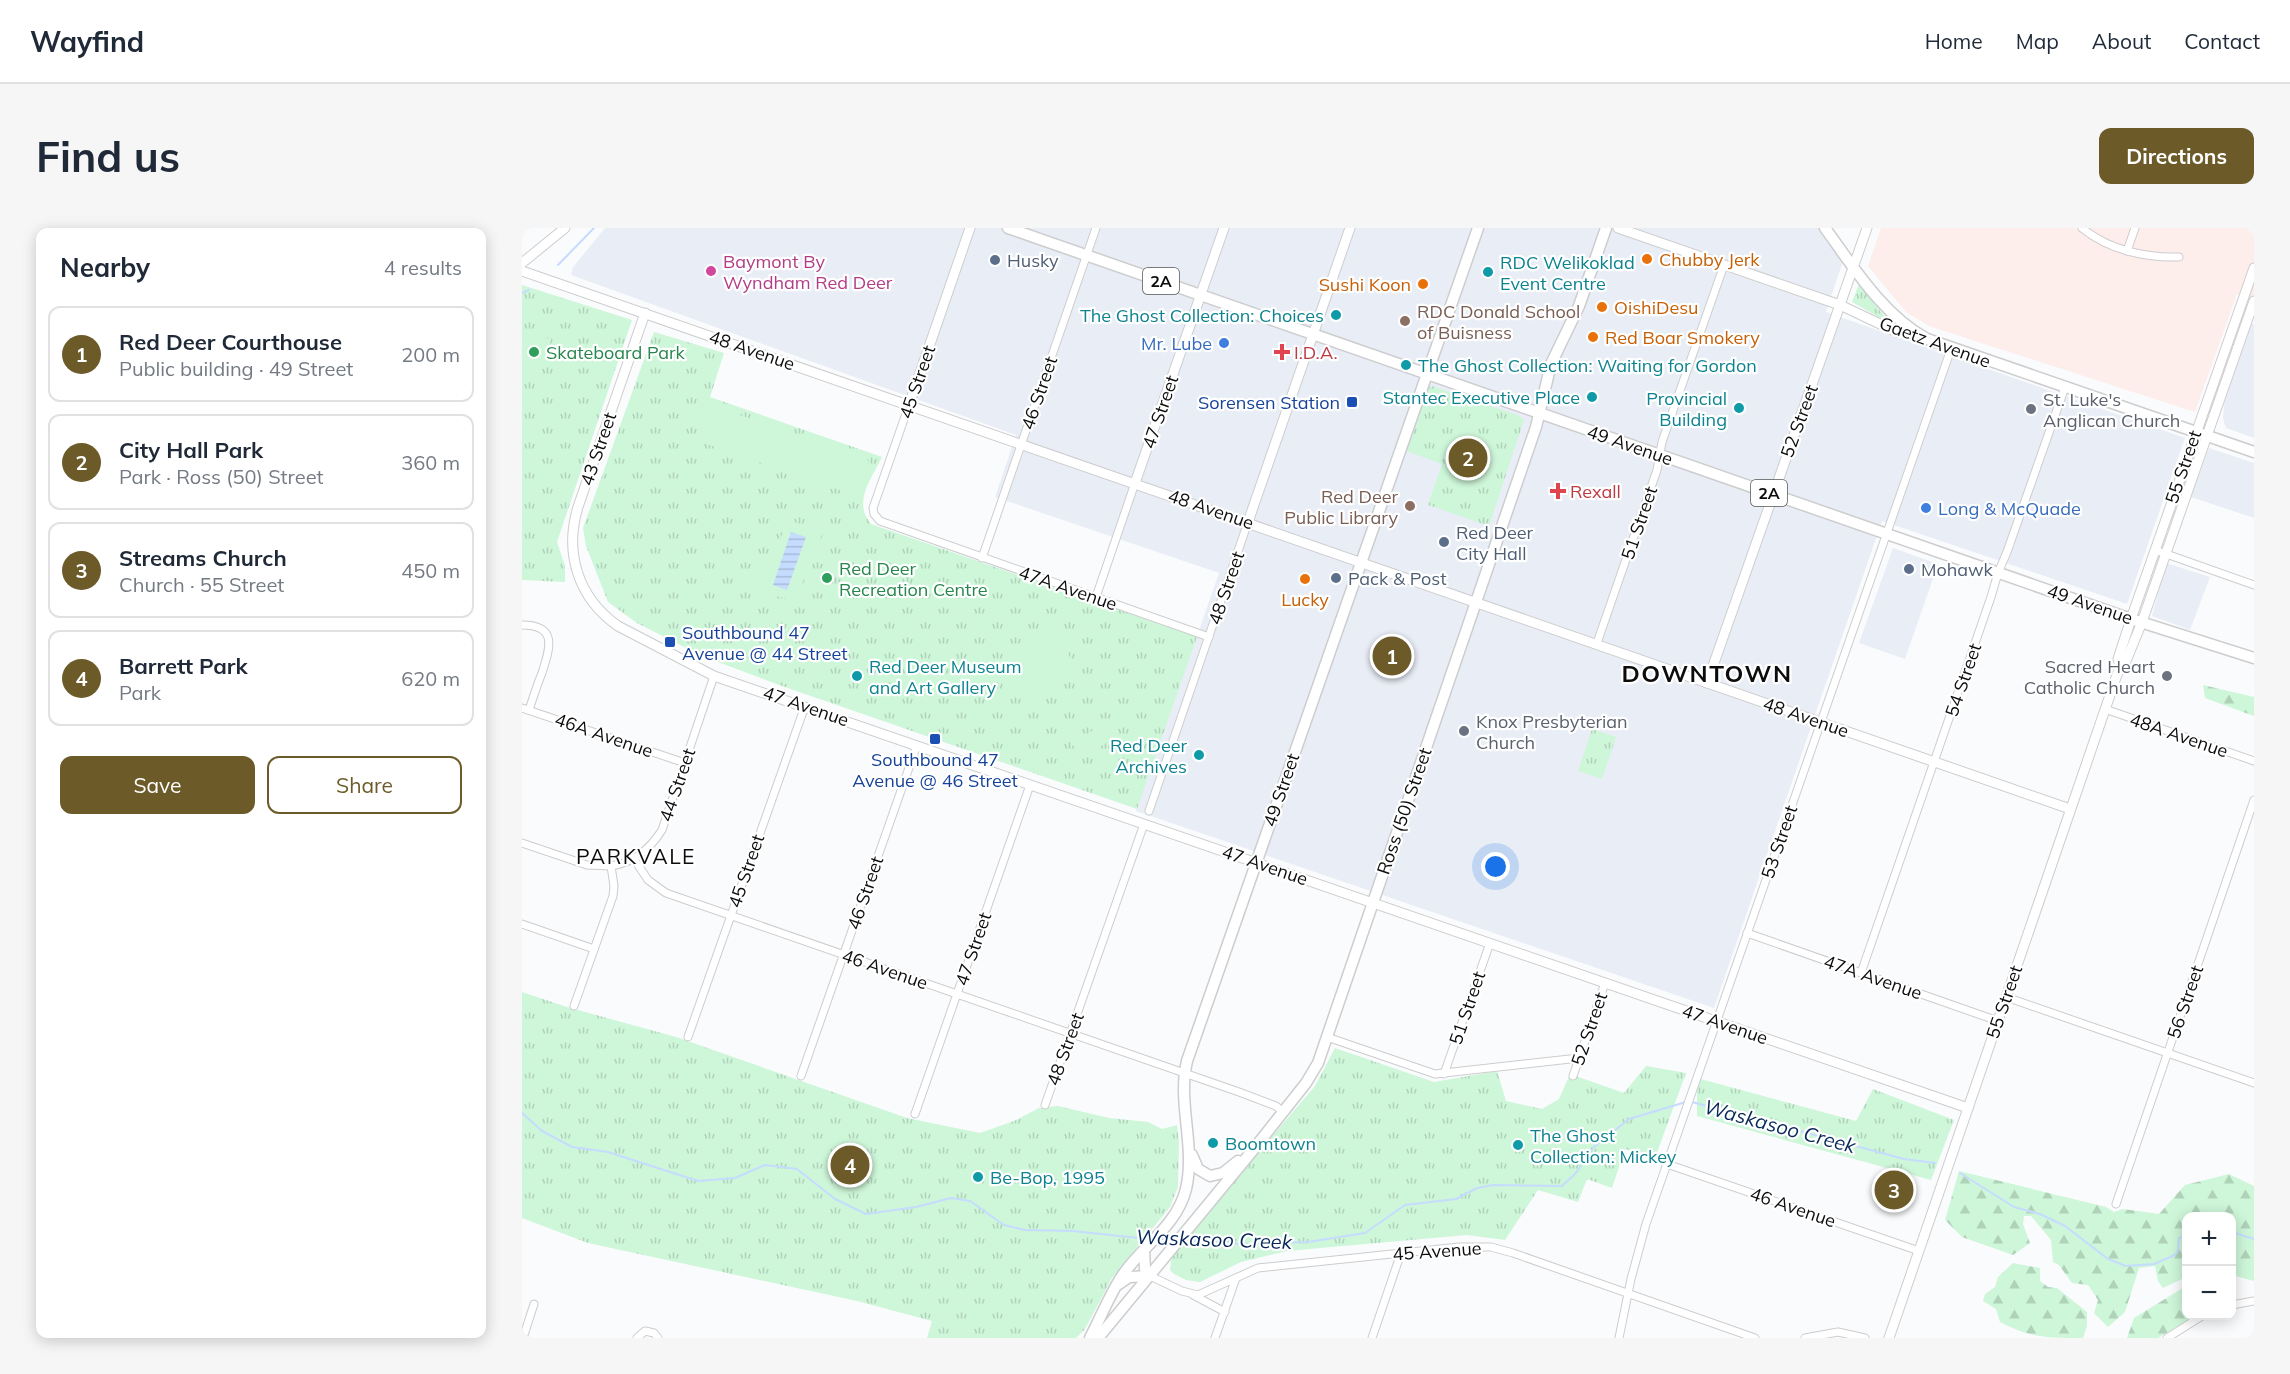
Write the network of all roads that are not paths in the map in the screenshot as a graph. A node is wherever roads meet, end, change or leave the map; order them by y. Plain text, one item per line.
1 (565, 228) edge
2 (970, 228) edge
3 (1008, 228) edge
4 (1096, 228) edge
5 (1224, 228) edge
6 (1350, 228) edge
7 (1478, 228) edge
8 (1606, 228) edge
9 (1617, 228) edge
10 (1825, 228) edge
11 (1867, 228) edge
12 (2082, 228) edge
13 (2135, 228) edge
14 (2127, 251) junction
15 (1087, 255) junction
16 (2179, 257) dead end
17 (522, 263) edge
18 (1724, 265) junction
19 (1853, 267) junction
20 (2254, 268) edge
21 (522, 271) edge
22 (1201, 295) junction
23 (2254, 301) edge
24 (1840, 305) junction
25 (645, 313) junction
26 (1910, 330) junction
27 (1313, 335) junction
28 (1951, 349) junction
29 (1426, 374) junction
30 (2065, 387) junction
31 (909, 405) junction
32 (1539, 414) junction
33 (2196, 431) junction
34 (2207, 435) junction
35 (1021, 443) junction
36 (2254, 452) edge
37 (1660, 456) junction
38 (1135, 483) junction
39 (1773, 494) junction
40 (1248, 522) junction
41 (892, 526) joint
42 (1887, 534) junction
43 (2155, 550) junction
44 (2165, 554) junction
45 (982, 558) junction
46 (1361, 562) junction
47 (1998, 573) junction
48 (2254, 585) edge
49 (583, 587) joint
50 (1096, 597) junction
51 (1476, 601) junction
52 (2137, 620) junction
53 (522, 625) edge
54 (1209, 637) junction
55 (1597, 643) junction
56 (2254, 658) edge
57 (714, 676) junction
58 (1707, 683) junction
59 (804, 706) junction
60 (526, 709) edge
61 (2105, 709) junction
62 (1821, 722) junction
63 (917, 745) junction
64 (2254, 761) edge
65 (1934, 762) junction
66 (685, 763) junction
67 (1030, 784) junction
68 (2254, 800) edge
69 (2070, 809) junction
70 (1149, 811) dead end
71 (1144, 824) junction
72 (522, 843) edge
73 (634, 859) junction
74 (1256, 862) junction
75 (611, 866) junction
76 (1373, 902) junction
77 (730, 915) junction
78 (522, 924) edge
79 (1747, 933) junction
80 (1490, 943) junction
81 (594, 949) junction
82 (843, 955) junction
83 (1861, 973) junction
84 (1605, 982) junction
85 (957, 994) junction
86 (2006, 997) junction
87 (574, 1006) dead end
88 (1717, 1021) junction
89 (1998, 1021) junction
90 (1070, 1034) junction
91 (688, 1037) dead end
92 (1327, 1037) junction
93 (2167, 1053) junction
94 (1579, 1058) junction
95 (1185, 1073) junction
96 (1444, 1074) junction
97 (801, 1076) dead end
98 (1573, 1076) dead end
99 (2254, 1083) edge
100 (1045, 1105) dead end
101 (1968, 1107) junction
102 (1283, 1112) junction
103 (915, 1114) dead end
104 (1188, 1144) junction
105 (1253, 1150) junction
106 (1667, 1164) junction
107 (2116, 1204) dead end
108 (1144, 1250) junction
109 (1919, 1251) junction
110 (1401, 1253) junction
111 (1150, 1276) junction
112 (1236, 1278) junction
113 (1114, 1290) junction
114 (1629, 1293) junction
115 (1193, 1295) junction
116 (2254, 1301) edge
117 (534, 1304) dead end
118 (2236, 1304) edge
119 (1225, 1312) junction
120 (2196, 1320) edge
121 (523, 1338) edge
122 (637, 1338) edge
123 (658, 1338) edge
124 (1090, 1338) edge
125 (1098, 1338) edge
126 (1215, 1338) edge
127 (1372, 1338) edge
128 (1619, 1338) edge
129 (1755, 1338) edge
130 (1805, 1338) edge
131 (1865, 1338) edge
132 (1889, 1338) edge
133 (2167, 1338) edge

1 - 17 street
2 - 31 street, 45 Street
3 - 15 main road, 49 Avenue / 2A
4 - 15 street, 46 Street
5 - 22 street, 47 Street
6 - 27 street, 48 Street
7 - 29 main road, 49 Street
8 - 32 main road, Ross (50) Street
9 - 18 street, Gaetz Avenue
10 - 19 main road
11 - 19 street, 52 Street
12 - 14 street
13 - 14 street
14 - 16 street
15 - 22 main road, 49 Avenue / 2A
15 - 35 street, 46 Street
18 - 24 street, Gaetz Avenue
18 - 37 street, 51 Street
19 - 24 street, 52 Street
19 - 26 main road
20 - 33 street, 55 Street
21 - 25 street, 48 Avenue
22 - 27 main road, 49 Avenue / 2A
22 - 38 street, 47 Street
23 - 34 street, 55 Street
24 - 26 street, Gaetz Avenue
24 - 39 street, 52 Street
25 - 31 street, 48 Avenue
25 - 49 street, 43 Street
26 - 28 main road, Gaetz Avenue
27 - 29 main road, 49 Avenue / 2A
27 - 40 street, 48 Street
28 - 30 main road, Gaetz Avenue
28 - 42 street, 53 Street
29 - 32 main road, 49 Avenue / 2A
29 - 46 main road, 49 Street
30 - 33 main road, Gaetz Avenue
30 - 47 street, 54 Street
31 - 35 street, 48 Avenue
31 - 41 street, 45 Street
32 - 37 main road, 49 Avenue / 2A
32 - 51 main road, Ross (50) Street
33 - 34 main road, Gaetz Avenue
33 - 43 street, 55 Street
34 - 36 main road, Gaetz Avenue
34 - 44 street, 55 Street
35 - 38 street, 48 Avenue
35 - 45 street, 46 Street
37 - 39 main road, 49 Avenue / 2A
37 - 55 street, 51 Street
38 - 40 street, 48 Avenue
38 - 50 street, 47 Street
39 - 42 main road, 49 Avenue / 2A
39 - 58 street, 52 Street
40 - 46 street, 48 Avenue
40 - 54 street, 48 Street
41 - 45 street, 47A Avenue
42 - 47 main road, 49 Avenue / 2A
42 - 62 street, 53 Street
43 - 44 street
43 - 52 street, 55 Street
44 - 48 street
44 - 52 street, 55 Street
45 - 50 street, 47A Avenue
46 - 51 street, 48 Avenue
46 - 74 main road, 49 Street
47 - 52 main road, 49 Avenue / 2A
47 - 65 street, 54 Street
49 - 57 street, 47 Avenue
50 - 54 street, 47A Avenue
51 - 55 street, 48 Avenue
51 - 76 main road, Ross (50) Street
52 - 56 main road, 49 Avenue / 2A
52 - 61 street, 55 Street
53 - 60 street
54 - 70 street, 48 Street
55 - 58 street, 48 Avenue
57 - 59 street, 47 Avenue
57 - 66 street, 44 Street
58 - 62 street, 48 Avenue
59 - 63 street, 47 Avenue
59 - 77 street, 45 Street
60 - 66 street, 46A Avenue
61 - 64 street, 48A Avenue
61 - 69 street, 55 Street
62 - 65 street, 48 Avenue
62 - 79 street, 53 Street
63 - 67 street, 47 Avenue
63 - 82 street, 46 Street
65 - 69 street, 48 Avenue
65 - 83 street, 54 Street
66 - 73 street, 44 Street
67 - 71 street, 47 Avenue
67 - 85 street, 47 Street
68 - 93 street, 56 Street
69 - 86 street, 55 Street
71 - 74 street, 47 Avenue
71 - 90 street, 48 Street
72 - 75 street
73 - 75 street, 44 Street
73 - 77 street, 46 Avenue
74 - 76 street, 47 Avenue
74 - 95 main road, 49 Street
75 - 81 street
76 - 80 street, 47 Avenue
76 - 92 main road, Ross (50) Street
77 - 82 street, 46 Avenue
77 - 91 street, 45 Street
78 - 81 street
79 - 83 street, 47A Avenue
79 - 88 street, 53 Street
80 - 84 street, 47 Avenue
80 - 96 street, 51 Street
81 - 87 street
82 - 85 street, 46 Avenue
82 - 97 street, 46 Street
83 - 89 street, 47A Avenue
84 - 88 street, 47 Avenue
84 - 94 street, 52 Street
85 - 90 street, 46 Avenue
85 - 103 street, 47 Street
86 - 89 street, 55 Street
86 - 93 street
88 - 101 street, 47 Avenue
88 - 106 street, 53 Street
89 - 101 street, 55 Street
90 - 95 street, 46 Avenue
90 - 100 street, 48 Street
92 - 96 street
92 - 102 main road, Ross (50) Street
93 - 99 street
93 - 107 street, 56 Street
94 - 96 street
94 - 98 street, 52 Street
95 - 102 street, 46 Avenue
95 - 104 main road, 49 Street
101 - 109 street, 55 Street
102 - 105 main road, Ross (50) Street
104 - 105 main road
104 - 108 main road, 49 Street
105 - 111 main road, Ross (50) Street
106 - 109 street, 46 Avenue
106 - 114 street, 53 Street
108 - 111 main road
108 - 113 main road, 49 Street
109 - 132 street, 55 Street
110 - 112 street, 45 Avenue
110 - 114 street, 45 Avenue
110 - 127 street
111 - 113 main road
111 - 115 street
111 - 125 main road, Ross (50) Street
112 - 115 street, 45 Avenue
112 - 119 street
113 - 124 main road, 49 Street
114 - 128 street, 53 Street
114 - 129 street, 45 Avenue
115 - 119 street
116 - 118 street
117 - 121 street
119 - 126 street
120 - 133 street
122 - 123 street
130 - 131 street

